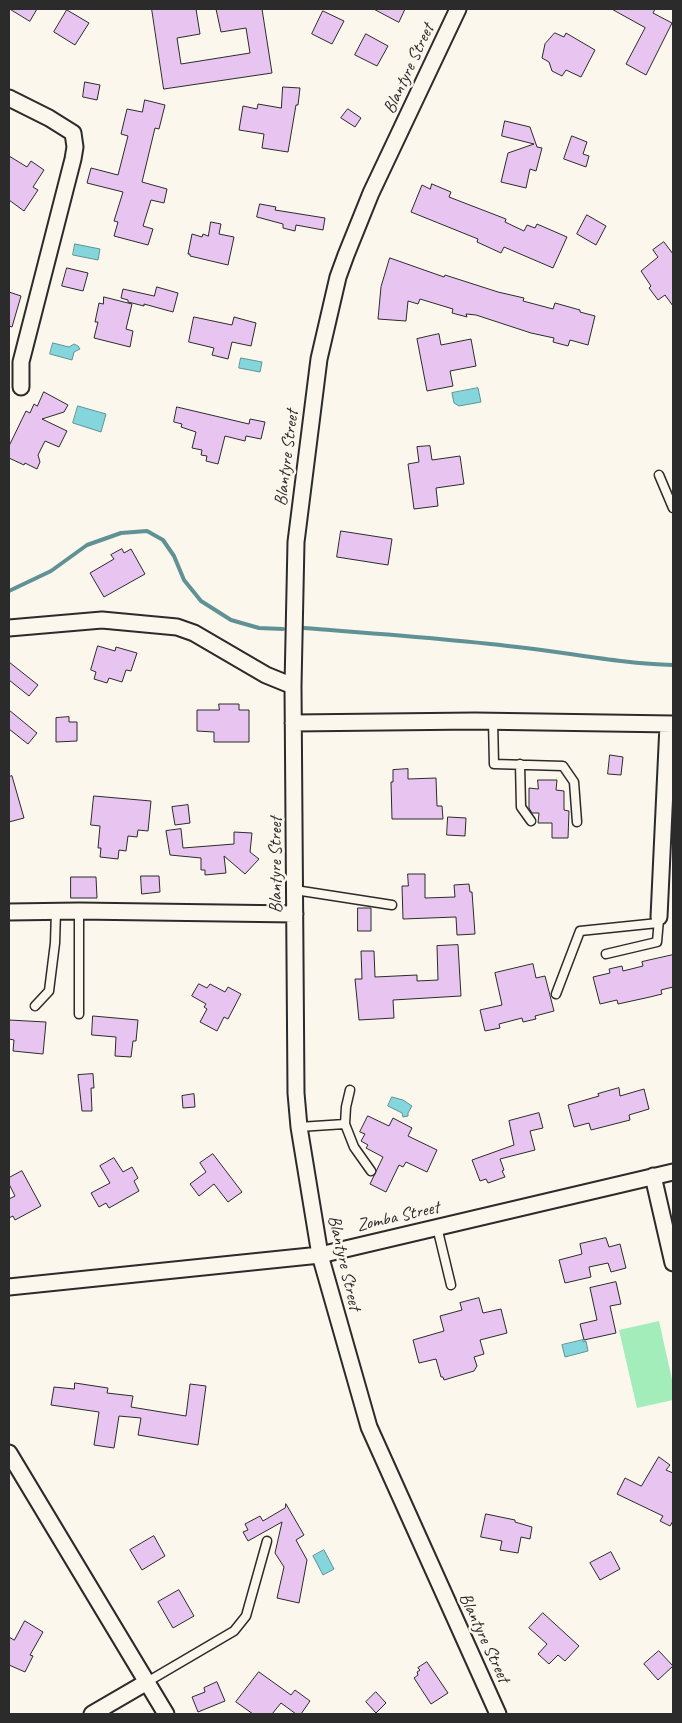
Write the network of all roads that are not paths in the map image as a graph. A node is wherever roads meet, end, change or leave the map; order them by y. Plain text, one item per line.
1 (458, 9) edge
2 (9, 98) edge
3 (15, 364) edge
4 (21, 387) dead end
5 (658, 475) dead end
6 (673, 508) edge
7 (9, 628) edge
8 (294, 686) junction
9 (493, 722) junction
10 (294, 723) junction
11 (671, 724) edge
12 (670, 744) edge
13 (520, 764) junction
14 (530, 822) dead end
15 (577, 822) dead end
16 (294, 890) junction
17 (392, 905) dead end
18 (56, 911) junction
19 (79, 911) junction
20 (9, 912) edge
21 (295, 914) junction
22 (659, 920) junction
23 (606, 954) dead end
24 (556, 994) dead end
25 (35, 1006) dead end
26 (79, 1014) dead end
27 (350, 1090) dead end
28 (345, 1124) junction
29 (299, 1127) junction
30 (371, 1171) dead end
31 (673, 1172) edge
32 (653, 1176) junction
33 (437, 1227) junction
34 (320, 1255) junction
35 (673, 1263) edge
36 (451, 1285) dead end
37 (9, 1287) edge
38 (9, 1453) edge
39 (267, 1541) dead end
40 (147, 1682) junction
41 (92, 1714) edge
42 (166, 1714) edge
43 (498, 1714) edge

1 - 8 street, Blantyre Street
2 - 3 street
3 - 4 street
5 - 6 lane
7 - 8 street
8 - 10 street, Blantyre Street
9 - 10 street
9 - 11 street
9 - 13 lane
10 - 16 street, Blantyre Street
11 - 12 street
12 - 22 street
13 - 14 lane
13 - 15 lane
16 - 17 lane
16 - 21 street, Blantyre Street
18 - 19 street
18 - 20 street
18 - 25 lane
19 - 21 street
19 - 26 lane
21 - 29 street, Blantyre Street
22 - 23 lane
22 - 24 lane
27 - 28 lane
28 - 29 lane
28 - 30 lane
29 - 34 street, Blantyre Street
31 - 32 street, Zomba Street
32 - 33 street, Zomba Street
32 - 35 street
33 - 34 street, Zomba Street
33 - 36 lane
34 - 37 street, Zomba Street
34 - 43 street, Blantyre Street
38 - 40 street
39 - 40 lane
40 - 41 street
40 - 42 street

